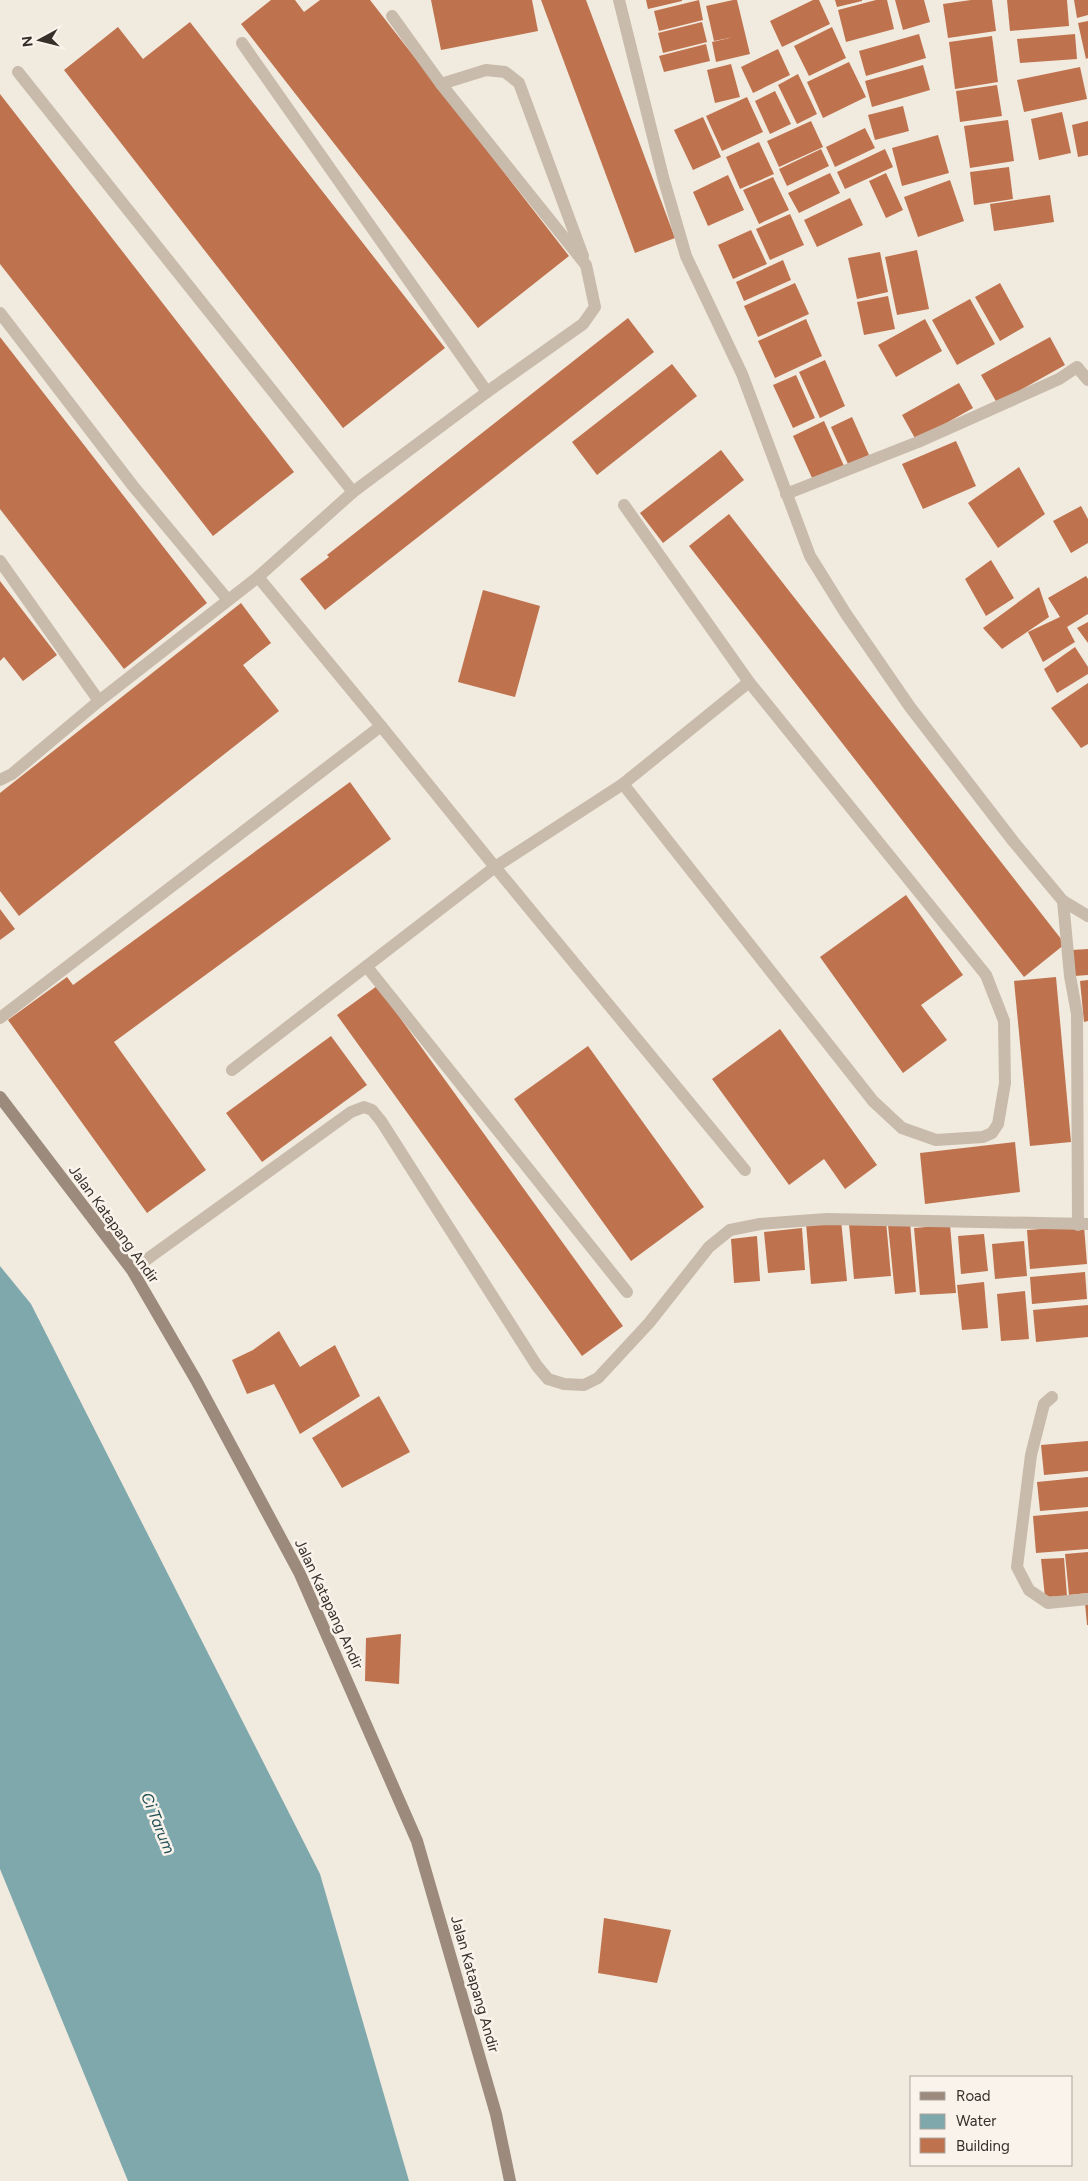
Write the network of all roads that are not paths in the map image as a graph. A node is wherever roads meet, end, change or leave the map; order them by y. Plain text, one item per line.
1 (619, 0) edge
2 (392, 16) dead end
3 (242, 42) dead end
4 (18, 72) dead end
5 (441, 84) junction
6 (586, 265) junction
7 (0, 313) edge
8 (1088, 380) edge
9 (487, 392) junction
10 (352, 492) junction
11 (786, 494) junction
12 (624, 505) dead end
13 (0, 561) edge
14 (258, 577) junction
15 (228, 600) junction
16 (750, 682) junction
17 (99, 701) junction
18 (380, 726) junction
19 (0, 780) edge
20 (624, 784) junction
21 (495, 868) junction
22 (1064, 901) junction
23 (1088, 916) edge
24 (367, 967) junction
25 (0, 1018) edge
26 (232, 1070) dead end
27 (0, 1097) edge
28 (745, 1170) dead end
29 (1083, 1225) edge
30 (132, 1270) junction
31 (627, 1292) dead end
32 (1052, 1397) dead end
33 (1088, 1599) edge
34 (510, 2181) edge

1 - 11 street
2 - 5 street
3 - 9 street
4 - 10 street
5 - 6 street
5 - 6 street
6 - 9 street
7 - 15 street
8 - 11 street
9 - 10 street
10 - 14 street
11 - 22 street
12 - 16 street
13 - 17 street
14 - 15 street
14 - 18 street
15 - 17 street
16 - 20 street
16 - 20 street
17 - 19 street
18 - 21 street
18 - 25 street
20 - 21 street
21 - 24 street
21 - 28 street
22 - 23 street
22 - 29 street
24 - 26 street
24 - 31 street
27 - 30 street, Jalan Katapang Andir
29 - 30 street
30 - 34 street, Jalan Katapang Andir
32 - 33 street

